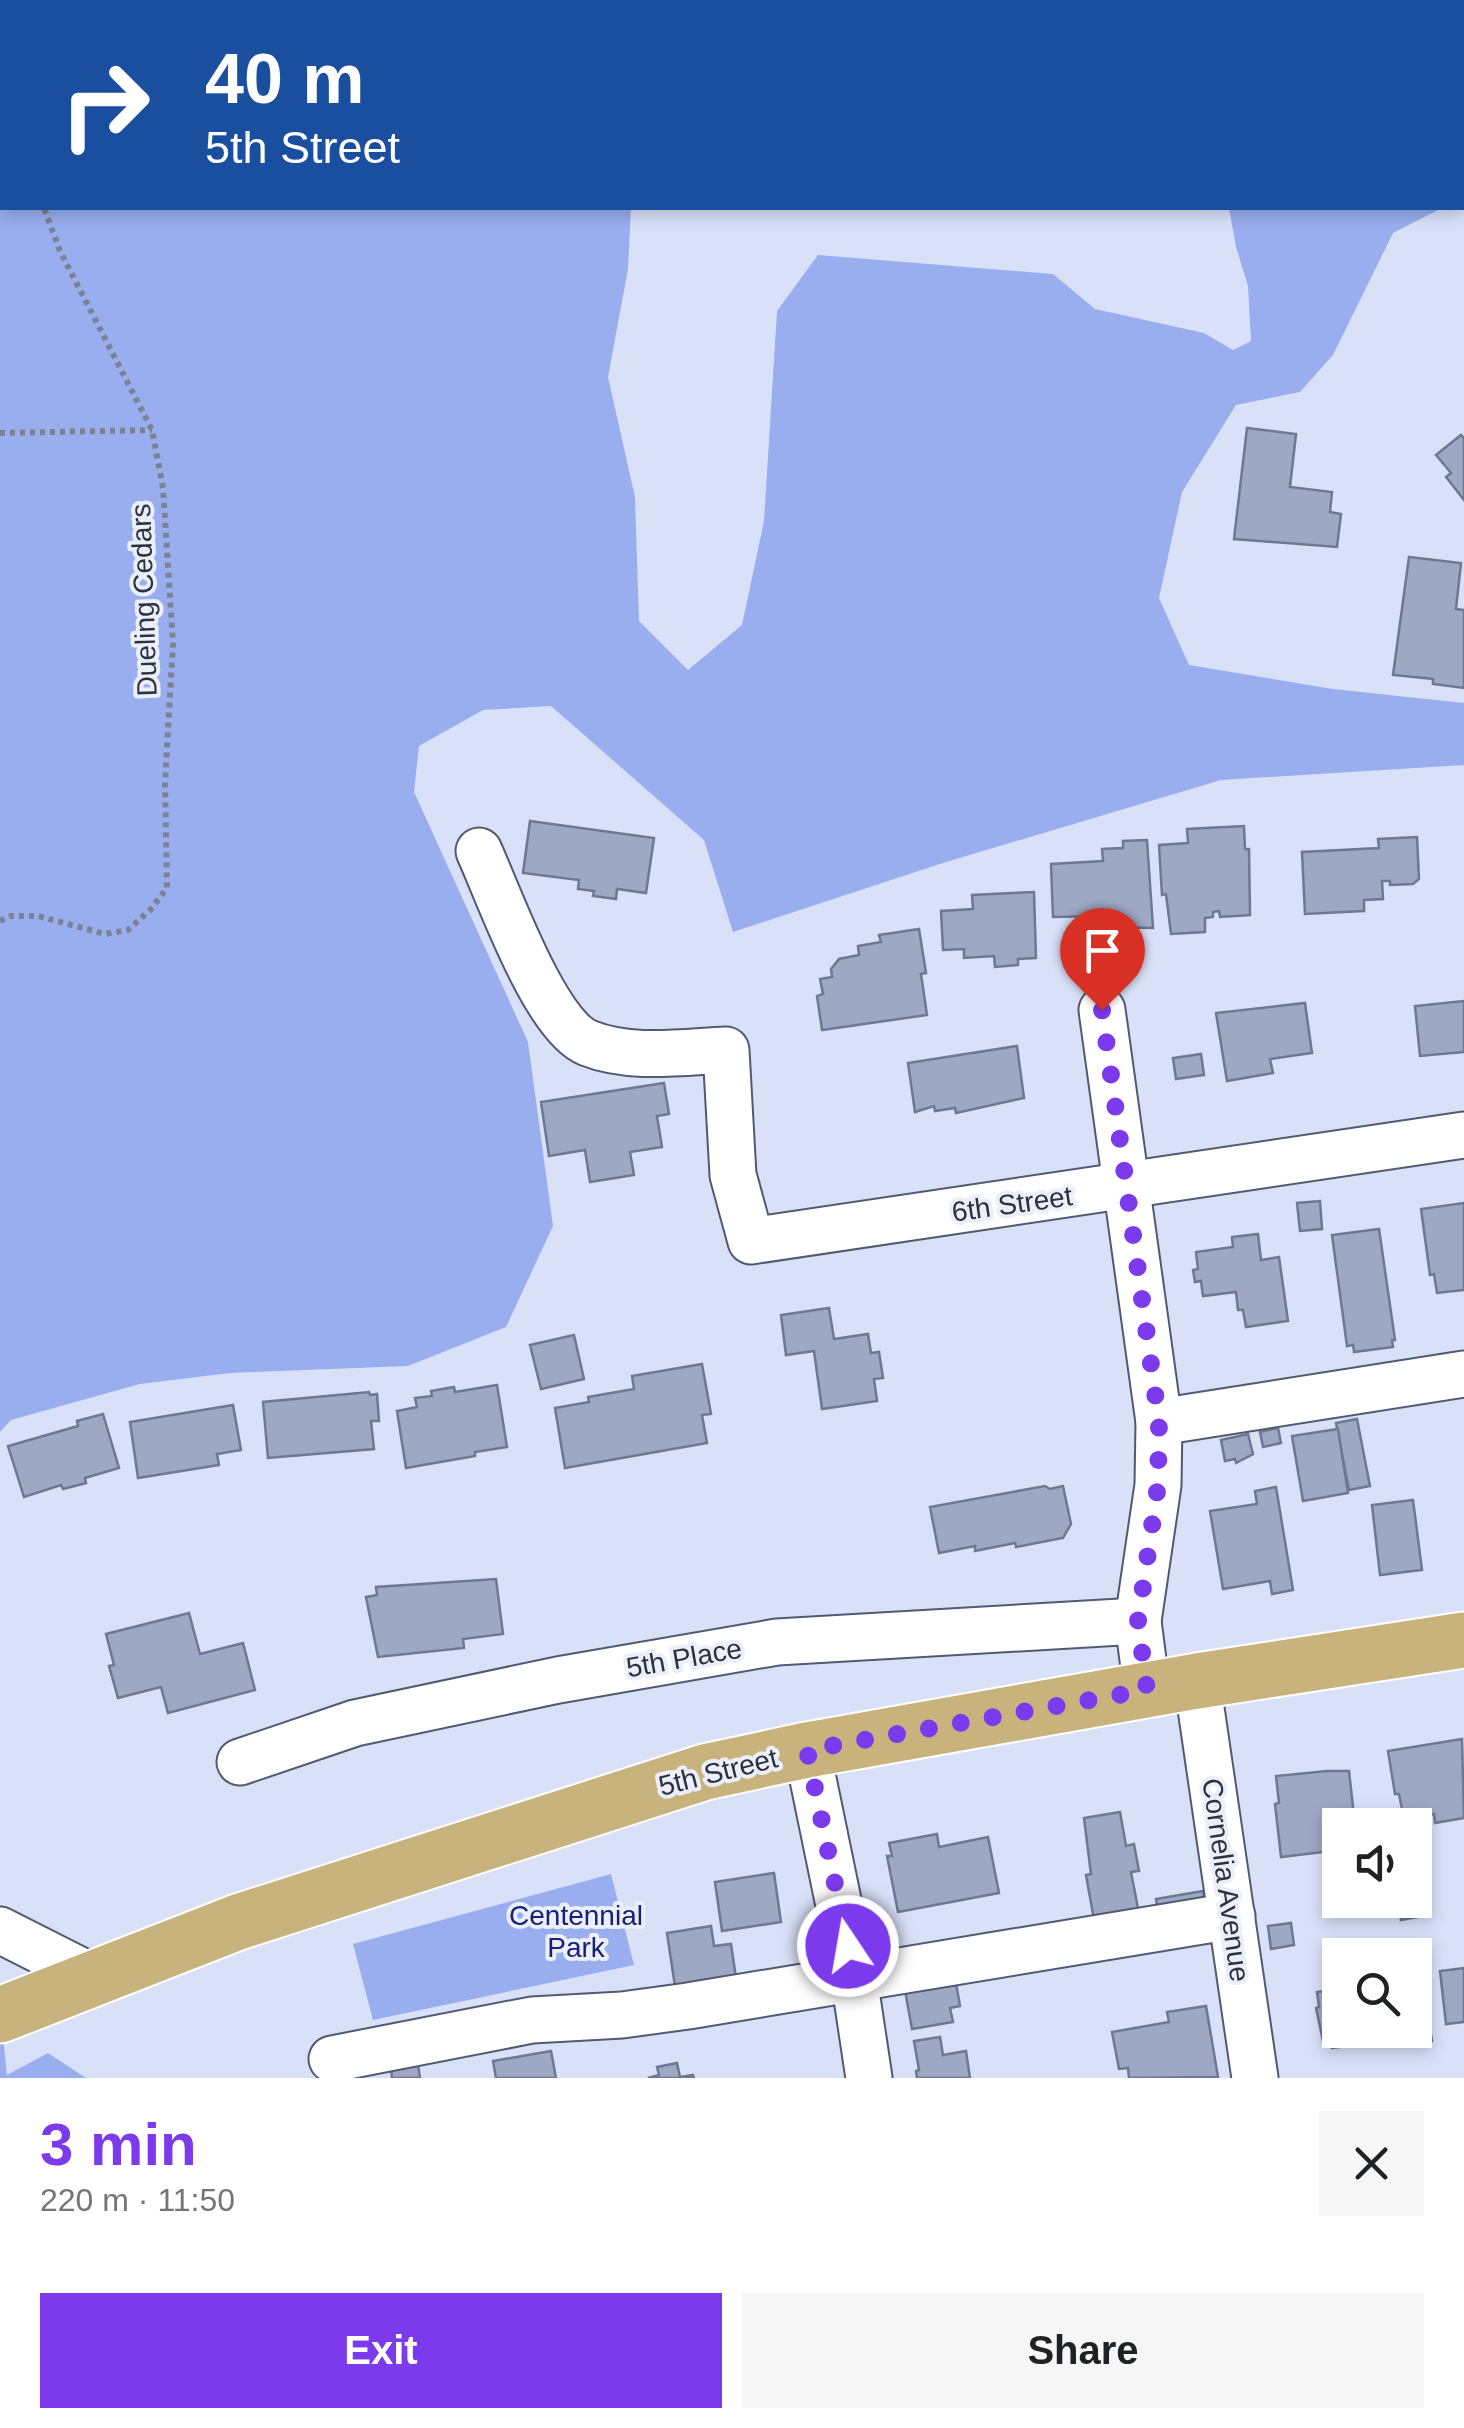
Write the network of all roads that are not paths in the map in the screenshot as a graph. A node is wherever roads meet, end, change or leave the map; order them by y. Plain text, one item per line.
1 (478, 851) dead end
2 (1102, 1010) dead end
3 (1464, 1135) edge
4 (1126, 1188) junction
5 (1464, 1374) edge
6 (1159, 1422) junction
7 (1138, 1621) junction
8 (1464, 1640) edge
9 (1172, 1686) junction
10 (807, 1750) junction
11 (240, 1762) dead end
12 (1232, 1916) junction
13 (0, 1930) edge
14 (93, 1977) junction
15 (854, 1978) junction
16 (0, 2015) edge
17 (332, 2059) dead end
18 (869, 2078) edge
19 (1256, 2078) edge

1 - 4 street, 6th Street
2 - 4 street, Cornelia Avenue
3 - 4 street, 6th Street
4 - 6 street, Cornelia Avenue
5 - 6 street
6 - 7 street, Cornelia Avenue
7 - 9 street, Cornelia Avenue
7 - 11 street, 5th Place
8 - 9 main road, 5th Street
9 - 10 main road, 5th Street
9 - 12 street, Cornelia Avenue
10 - 14 main road, 5th Street
10 - 15 street
12 - 15 street
12 - 19 street, Cornelia Avenue
13 - 14 street
14 - 16 main road, 5th Street
15 - 17 street
15 - 18 street

